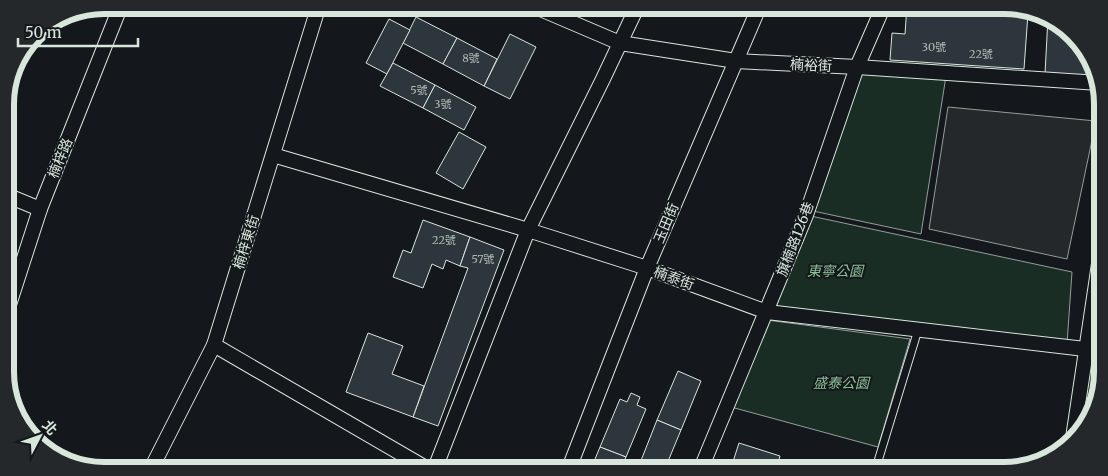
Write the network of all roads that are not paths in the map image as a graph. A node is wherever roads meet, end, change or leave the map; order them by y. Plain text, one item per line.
1 (117, 14) edge
2 (317, 14) edge
3 (552, 14) edge
4 (634, 14) edge
5 (756, 14) edge
6 (880, 14) edge
7 (620, 43) junction
8 (736, 61) junction
9 (857, 67) junction
10 (1091, 82) edge
11 (272, 155) junction
12 (14, 198) edge
13 (40, 209) junction
14 (528, 230) junction
15 (647, 268) junction
16 (14, 289) edge
17 (1094, 293) edge
18 (766, 312) junction
19 (918, 330) junction
20 (214, 345) junction
21 (1085, 349) junction
22 (1074, 429) edge
23 (155, 462) edge
24 (417, 462) edge
25 (437, 462) edge
26 (572, 462) edge
27 (704, 462) edge
28 (878, 462) edge

1 - 13 street, 楠梓路
2 - 11 street, 楠梓東街
3 - 7 street, 楠裕街
4 - 7 street
5 - 8 street, 玉田街
6 - 9 street, 旗楠路126巷
7 - 8 street, 楠裕街
7 - 14 street
8 - 9 street, 楠裕街
8 - 15 street, 玉田街
9 - 10 street, 楠裕街
9 - 18 street, 旗楠路126巷
11 - 14 street, 楠泰街
11 - 20 street, 楠梓東街
12 - 13 street
13 - 16 street, 楠梓路
14 - 15 street, 楠泰街
14 - 25 street
15 - 18 street, 楠泰街
15 - 26 street, 玉田街
17 - 21 street
18 - 19 street, 楠泰街
18 - 27 street, 旗楠路126巷
19 - 21 street, 楠泰街
19 - 28 lane
20 - 23 street, 楠梓東街
20 - 24 street
21 - 22 street

